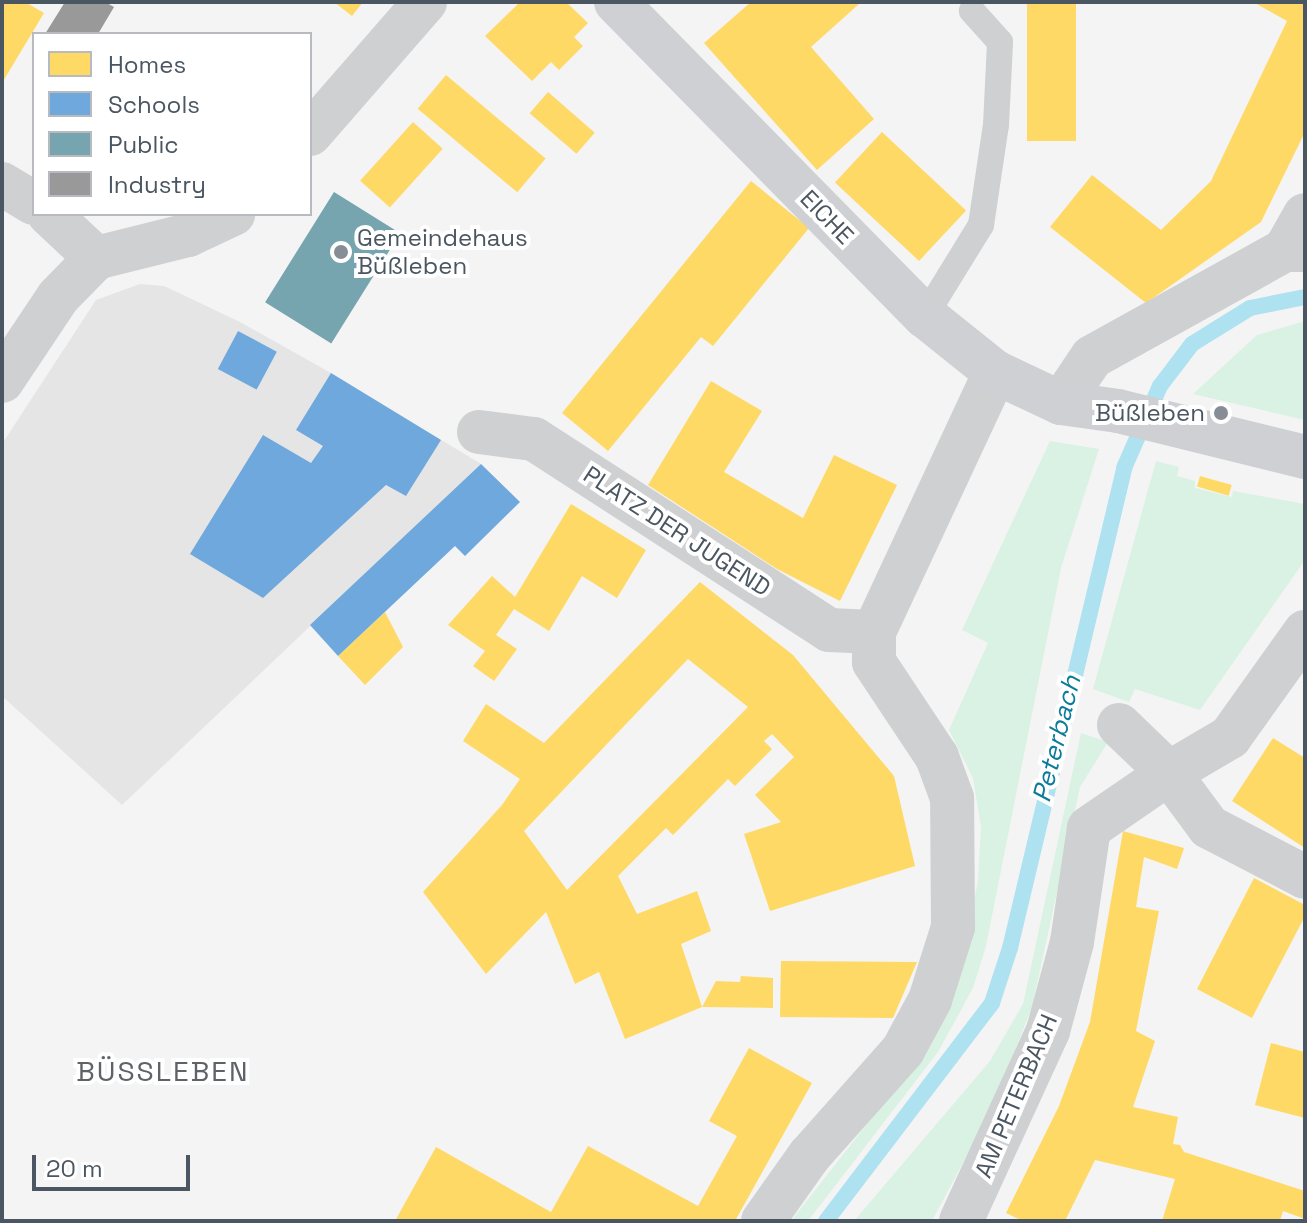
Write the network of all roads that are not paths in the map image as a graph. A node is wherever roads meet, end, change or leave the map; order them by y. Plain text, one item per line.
1 (425, 2) edge
2 (616, 2) edge
3 (972, 11) dead end
4 (312, 132) edge
5 (2, 184) edge
6 (32, 202) edge
7 (51, 216) edge
8 (229, 216) edge
9 (1298, 239) edge
10 (96, 258) junction
11 (925, 316) junction
12 (995, 372) junction
13 (2, 381) edge
14 (1061, 403) junction
15 (479, 432) dead end
16 (1305, 457) edge
17 (874, 632) junction
18 (1305, 632) edge
19 (1119, 725) dead end
20 (1169, 773) junction
21 (1305, 877) edge
22 (763, 1221) edge
23 (961, 1221) edge

1 - 4 street
2 - 11 street, EICHE
3 - 11 lane
5 - 6 street
7 - 10 street
8 - 10 street
9 - 14 street
10 - 13 street
11 - 12 street, EICHE
12 - 14 street, EICHE
12 - 17 street
14 - 16 street, EICHE
15 - 17 street, PLATZ DER JUGEND
17 - 22 street
18 - 20 street, AM PETERBACH
19 - 20 street
20 - 21 street
20 - 23 street, AM PETERBACH

